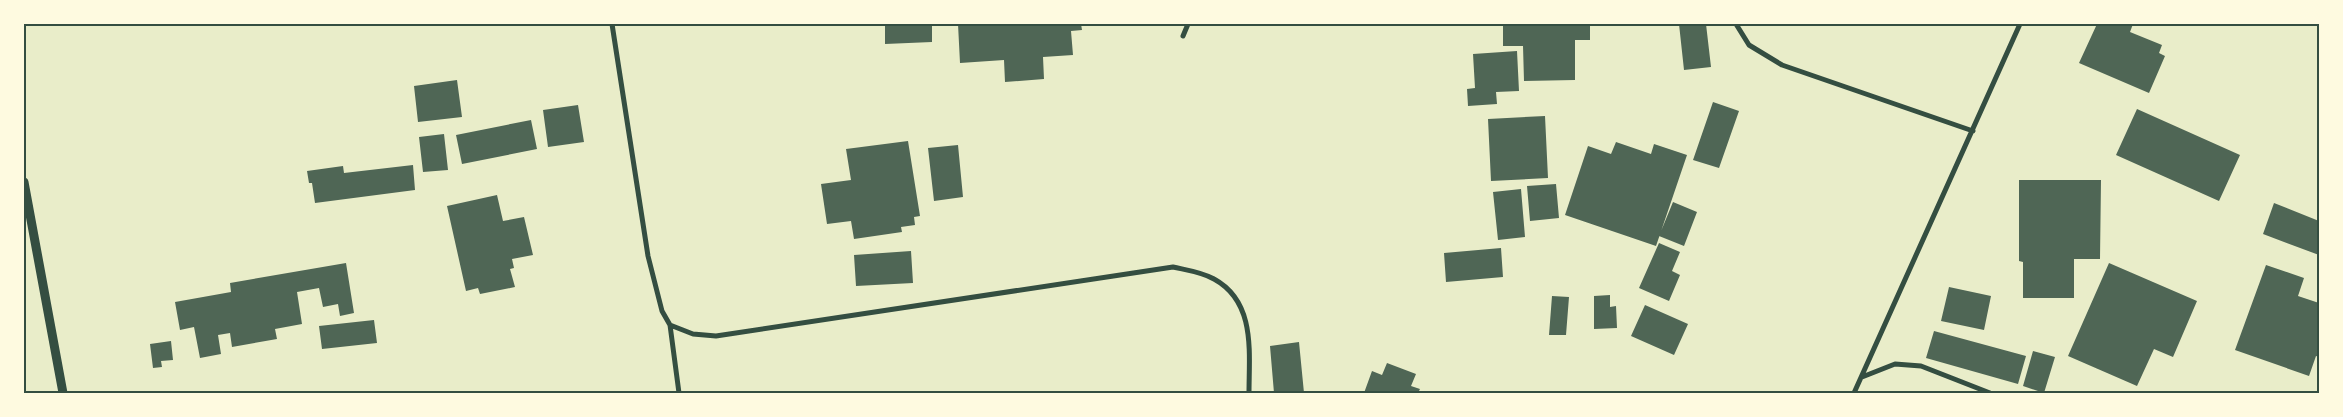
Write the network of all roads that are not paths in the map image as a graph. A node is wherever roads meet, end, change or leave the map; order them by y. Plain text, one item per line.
1 (612, 24) edge
2 (1188, 24) edge
3 (1736, 24) edge
4 (2020, 24) edge
5 (1183, 36) dead end
6 (1973, 131) junction
7 (24, 182) edge
8 (670, 325) junction
9 (1862, 377) junction
10 (63, 393) edge
11 (679, 393) edge
12 (1249, 393) edge
13 (1854, 393) edge
14 (1990, 393) edge

1 - 8 street
2 - 5 street
3 - 6 street
4 - 6 street
6 - 9 street
7 - 10 street
8 - 11 street
8 - 12 street
9 - 13 street
9 - 14 street

